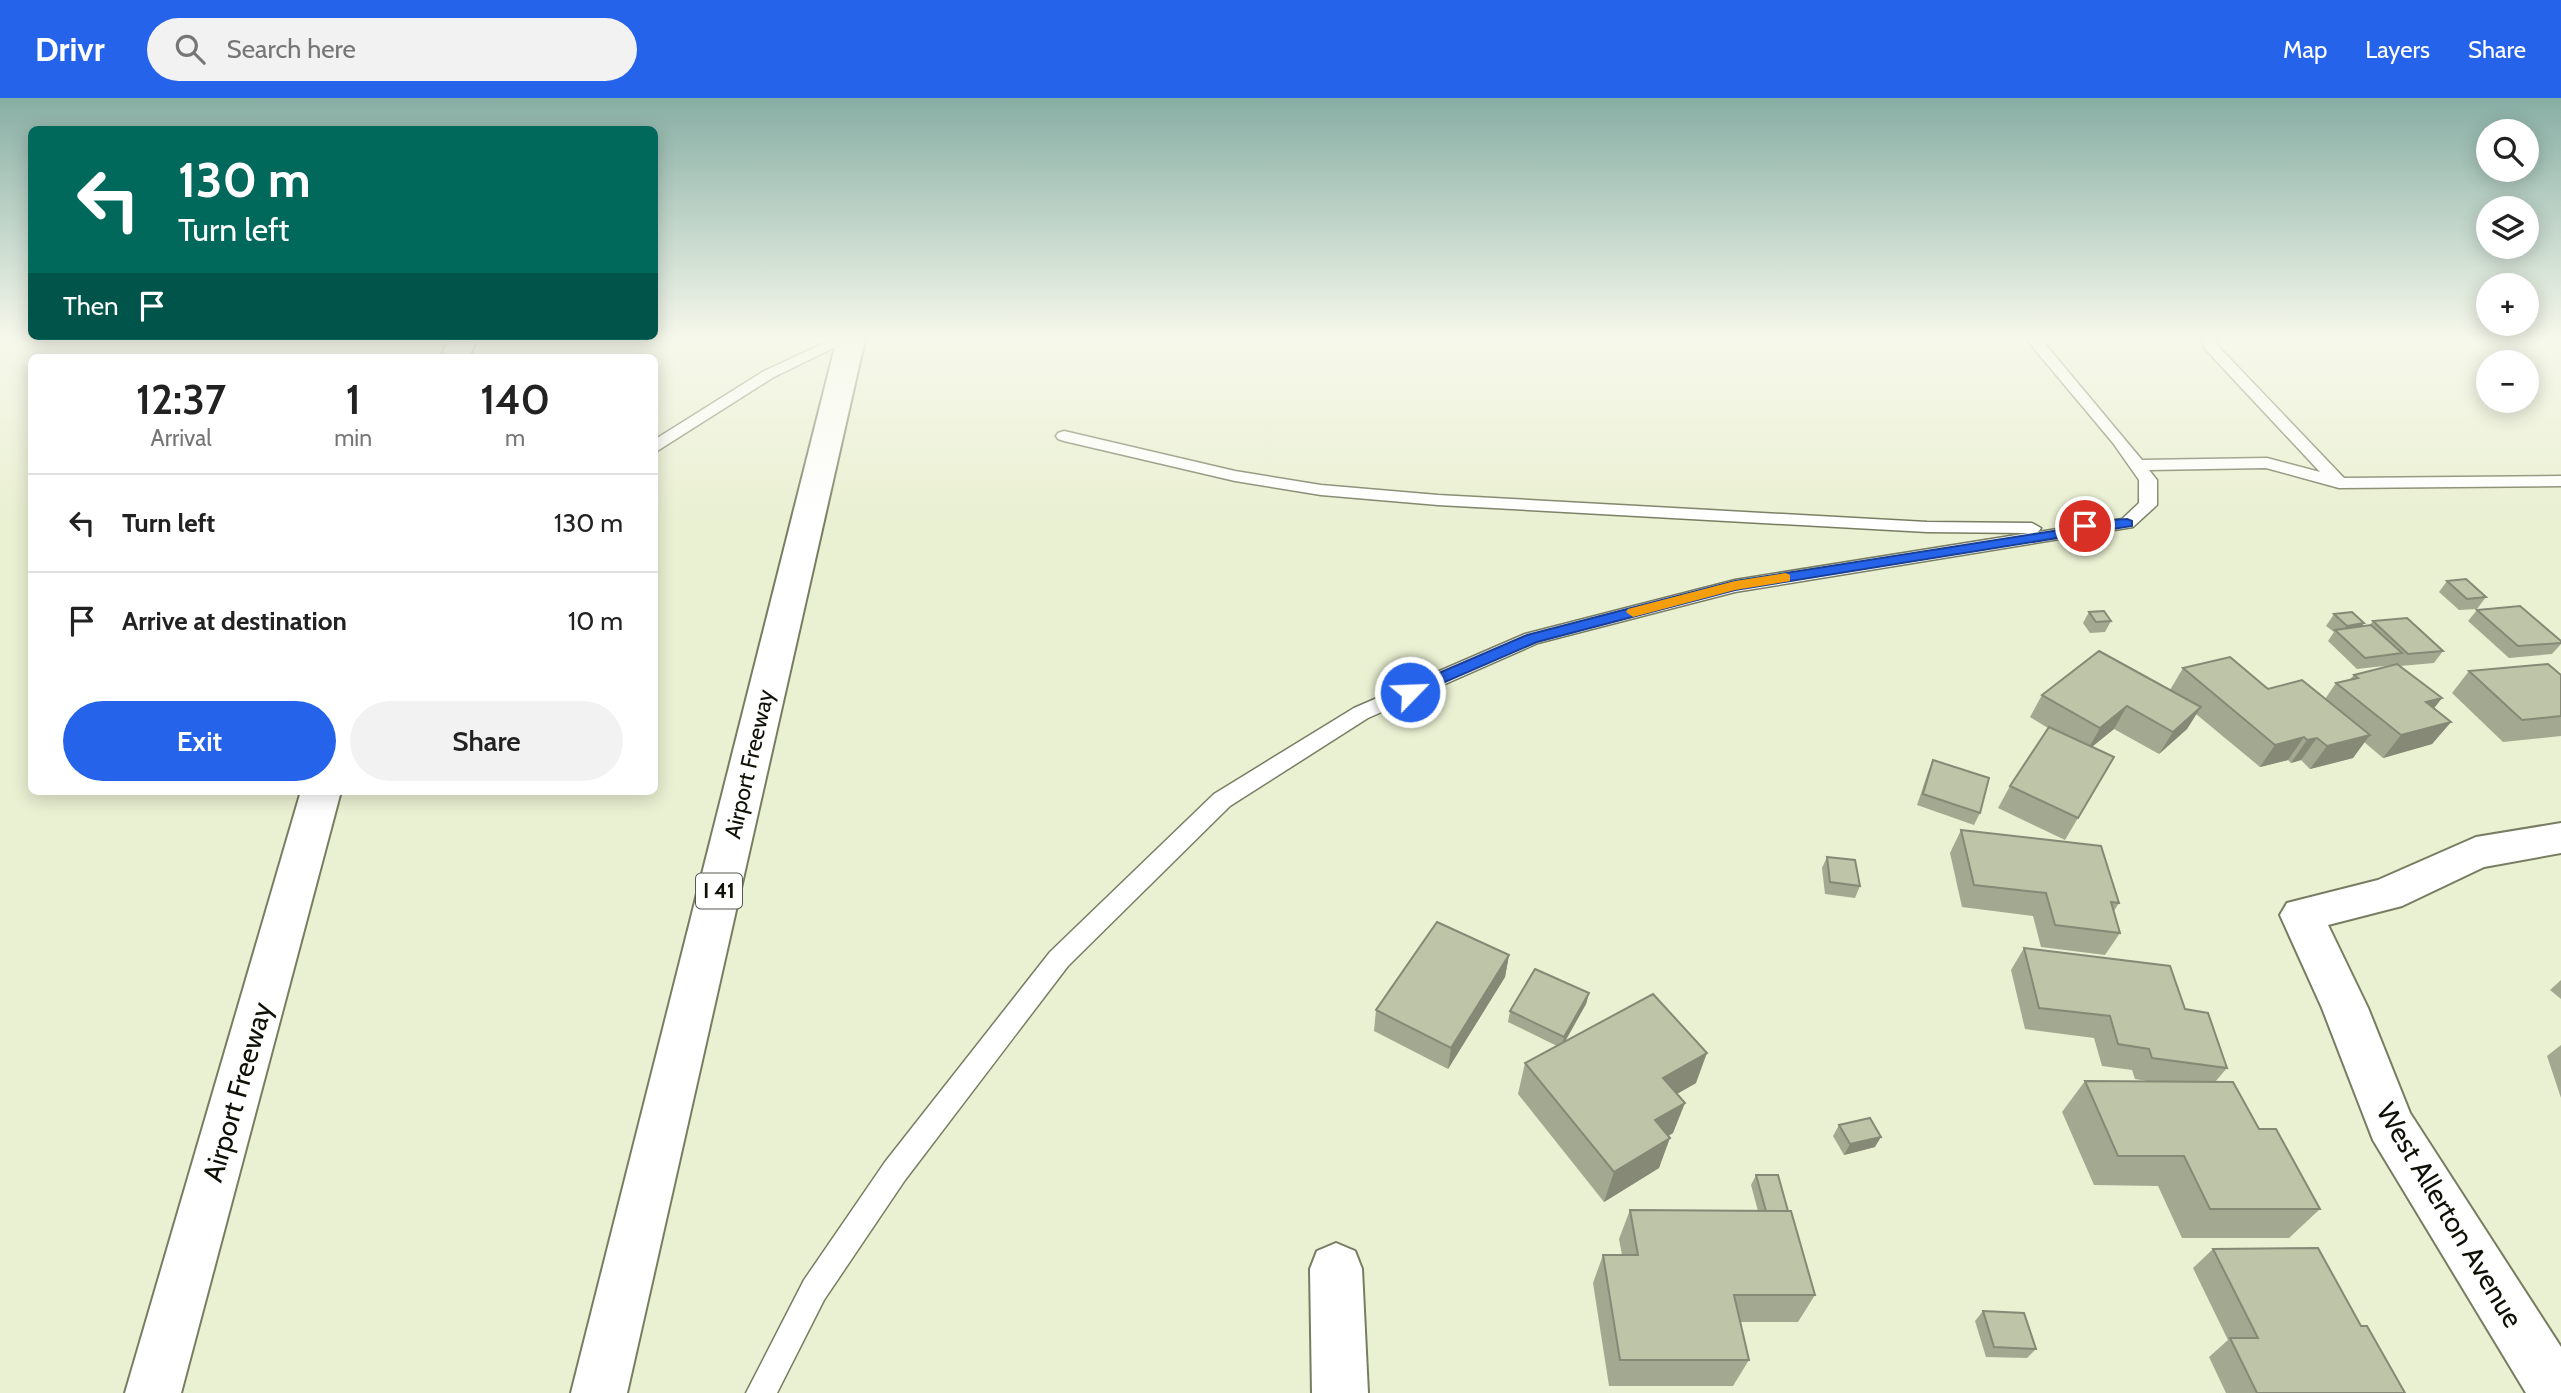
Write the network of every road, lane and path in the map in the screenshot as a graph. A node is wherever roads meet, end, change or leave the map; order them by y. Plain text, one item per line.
1 (729, 399) edge
2 (837, 399) edge
3 (2083, 399) edge
4 (2260, 399) edge
5 (1064, 436) dead end
6 (658, 445) edge
7 (2137, 465) junction
8 (2561, 481) edge
9 (2339, 483) junction
10 (2127, 523) junction
11 (320, 795) edge
12 (2561, 838) edge
13 (1336, 1269) dead end
14 (153, 1393) edge
15 (599, 1393) edge
16 (761, 1393) edge
17 (1340, 1393) edge
18 (2558, 1393) edge

1 - 6 lane
2 - 15 main road, Airport Freeway / I 41
3 - 7 lane
4 - 9 lane
5 - 10 lane
7 - 9 lane
7 - 10 lane
8 - 9 lane
10 - 16 lane
11 - 14 main road, Airport Freeway
12 - 18 main road, West Allerton Avenue
13 - 17 main road

